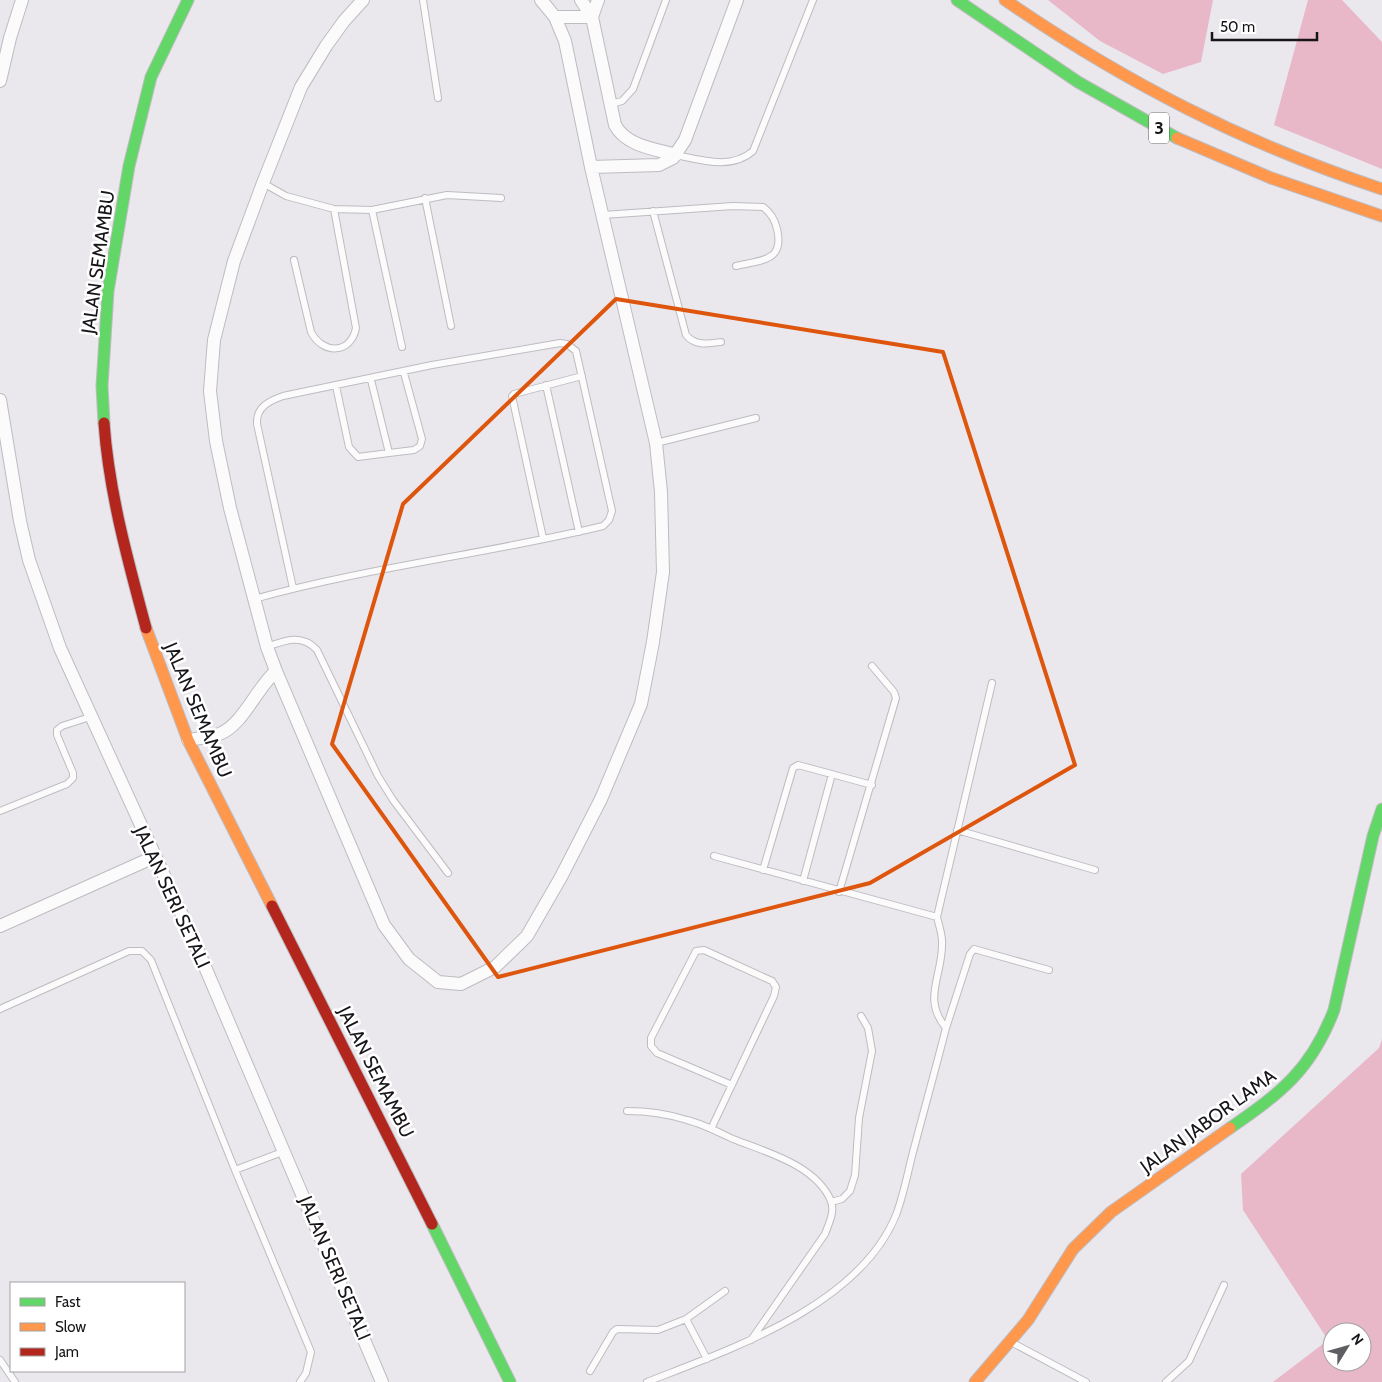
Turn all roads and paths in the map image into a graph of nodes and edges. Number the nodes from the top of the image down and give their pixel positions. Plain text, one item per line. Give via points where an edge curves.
1 (22, 0) edge
2 (188, 0) edge
3 (364, 0) edge
4 (423, 0) edge
5 (541, 0) edge
6 (581, 0) edge
7 (598, 0) edge
8 (666, 0) edge
9 (737, 0) edge
10 (813, 0) edge
11 (957, 0) edge
12 (1005, 0) edge
13 (555, 17) junction
14 (592, 17) junction
15 (2, 57) edge
16 (0, 81) edge
17 (438, 98) dead end
18 (610, 104) junction
19 (676, 155) junction
20 (591, 167) junction
21 (263, 183) junction
22 (1382, 189) edge
23 (425, 198) junction
24 (501, 198) dead end
25 (334, 209) junction
26 (372, 210) junction
27 (653, 210) junction
28 (603, 215) junction
29 (1382, 216) edge
30 (294, 260) dead end
31 (736, 266) dead end
32 (451, 326) dead end
33 (721, 342) dead end
34 (402, 347) dead end
35 (404, 372) junction
36 (582, 376) junction
37 (371, 380) junction
38 (546, 385) junction
39 (336, 386) junction
40 (0, 400) edge
41 (756, 418) dead end
42 (656, 443) junction
43 (389, 453) junction
44 (6, 484) edge
45 (579, 532) junction
46 (543, 538) junction
47 (293, 588) junction
48 (254, 598) junction
49 (267, 647) junction
50 (872, 666) dead end
51 (276, 671) junction
52 (992, 683) dead end
53 (90, 716) junction
54 (188, 740) junction
55 (832, 774) junction
56 (872, 785) junction
57 (1382, 809) edge
58 (0, 811) edge
59 (957, 830) junction
60 (714, 856) dead end
61 (154, 857) junction
62 (763, 870) junction
63 (1095, 870) dead end
64 (448, 874) dead end
65 (802, 881) junction
66 (839, 892) junction
67 (937, 917) junction
68 (0, 926) edge
69 (1049, 970) dead end
70 (0, 1009) edge
71 (861, 1016) dead end
72 (946, 1028) junction
73 (732, 1085) junction
74 (627, 1111) dead end
75 (711, 1129) junction
76 (285, 1151) junction
77 (235, 1170) junction
78 (831, 1202) junction
79 (1224, 1285) dead end
80 (725, 1291) dead end
81 (686, 1319) junction
82 (750, 1340) junction
83 (1010, 1341) junction
84 (707, 1359) junction
85 (0, 1360) edge
86 (590, 1371) dead end
87 (15, 1382) edge
88 (300, 1382) edge
89 (382, 1382) edge
90 (510, 1382) edge
91 (647, 1382) edge
92 (975, 1382) edge
93 (1086, 1382) edge
94 (1166, 1382) edge

1 - 15 street
2 - 54 main road, JALAN SEMAMBU via 151,78 129,166 108,291 102,386 106,448 126,554 149,640
3 - 21 street via 344,21 301,87
4 - 17 lane
5 - 13 street
6 - 14 street
7 - 14 street
8 - 18 lane via 633,89 622,101
9 - 19 street via 685,140
10 - 19 lane via 753,151 737,160 721,162
11 - 29 main road, 3 via 1055,70 1156,126 1235,163 1330,200
12 - 22 main road, 3 via 1112,72 1198,118 1267,148
13 - 14 street
13 - 20 street via 565,41
14 - 18 street
15 - 16 street
18 - 19 street via 620,135 631,142
19 - 20 street via 659,165
20 - 28 street
21 - 25 lane via 286,196
21 - 48 street via 234,260 214,340 210,391 216,441 230,508
23 - 24 lane via 447,195
23 - 26 lane
23 - 32 lane
25 - 26 lane
25 - 30 lane via 356,328 355,336 348,343 336,349 326,349 316,342
26 - 34 lane
27 - 28 lane
27 - 31 lane via 763,207 774,219 780,243 778,249 767,259
27 - 33 lane via 686,335 698,344
28 - 42 street
35 - 36 lane via 560,343 576,351
35 - 37 lane
35 - 43 lane via 422,439 414,450
36 - 38 lane
36 - 45 lane via 612,511 603,526
37 - 39 lane
37 - 43 lane
38 - 45 lane
38 - 46 lane via 514,394 512,400
39 - 43 lane via 353,453 358,457
39 - 47 lane via 270,401 256,417
40 - 44 street, JALAN SERI SETALI
41 - 42 lane
42 - 51 street via 663,572 641,704 601,799 561,877 527,936 495,967 462,984 438,982 409,959 389,932
44 - 53 street, JALAN SERI SETALI via 20,521 36,584
45 - 46 lane
46 - 47 lane
47 - 48 lane
48 - 49 street
49 - 51 street
49 - 64 lane via 292,639 310,643 317,650 378,776
50 - 56 lane via 896,698
51 - 54 street via 263,682 239,720 220,734
52 - 59 lane
53 - 58 lane via 57,730 73,773 68,784
53 - 61 street, JALAN SERI SETALI
54 - 90 main road, JALAN SEMAMBU
55 - 56 lane
55 - 62 lane via 798,765 793,768
55 - 65 lane
56 - 66 lane
57 - 83 main road, JALAN JABOR LAMA via 1334,1010 1311,1058 1276,1096 1092,1229 1073,1249 1028,1320
59 - 63 lane
59 - 67 lane
60 - 62 lane
61 - 68 street
61 - 76 street, JALAN SERI SETALI
62 - 65 lane
65 - 66 lane
66 - 67 lane
67 - 72 lane via 943,943 933,1005
69 - 72 lane via 974,949
70 - 77 lane via 129,951 142,952 151,960
71 - 78 lane via 868,1028 872,1051 859,1118 855,1175 850,1191 842,1199
72 - 82 lane via 896,1215 885,1236 869,1259 847,1280 787,1322
73 - 73 lane via 776,987 772,981 704,950 696,951 651,1038 651,1046 657,1052
73 - 75 lane
74 - 75 lane via 663,1114
75 - 78 lane via 792,1163 814,1178
76 - 77 lane
76 - 89 street, JALAN SERI SETALI
77 - 88 lane via 311,1352 306,1373
78 - 82 lane via 833,1214 825,1234
79 - 94 lane via 1189,1361
80 - 81 lane
81 - 84 lane
81 - 86 lane via 658,1330 617,1329
82 - 84 lane
83 - 92 main road, JALAN JABOR LAMA
83 - 93 lane
84 - 91 lane
85 - 87 lane

